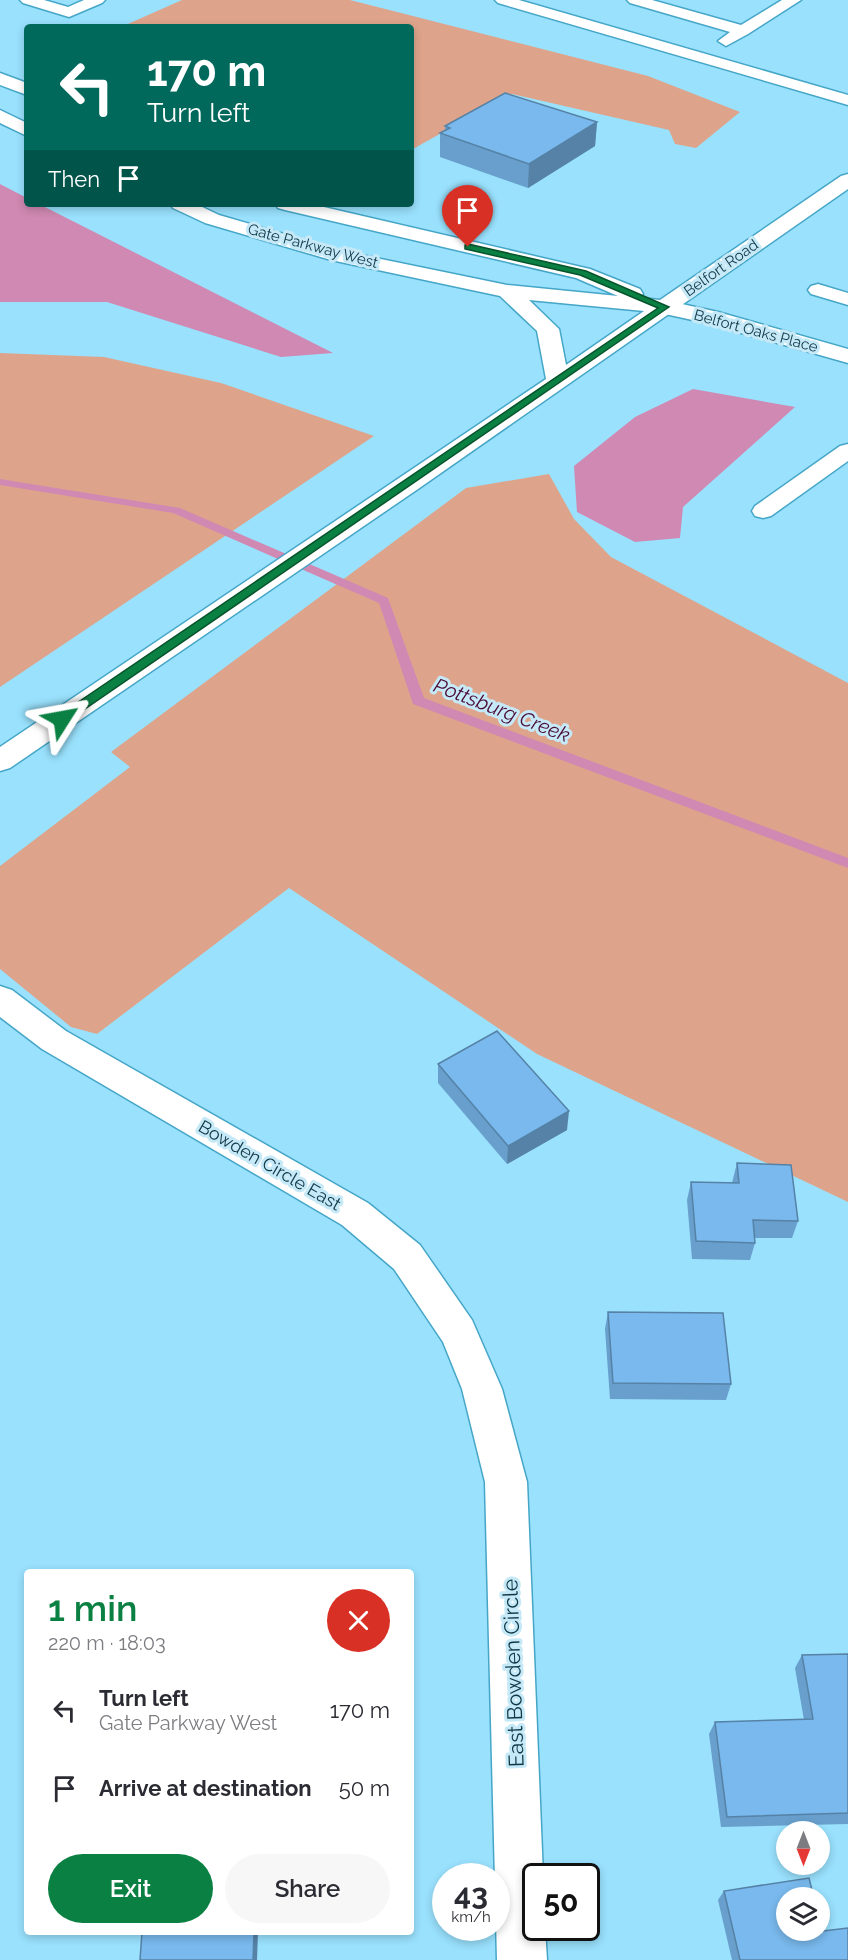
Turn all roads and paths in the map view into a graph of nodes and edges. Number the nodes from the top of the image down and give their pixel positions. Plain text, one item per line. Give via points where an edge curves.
1 (28, 0) edge
2 (97, 0) edge
3 (503, 0) edge
4 (635, 0) edge
5 (764, 2) dead end
6 (787, 4) edge
7 (69, 12) junction
8 (51, 22) dead end
9 (743, 31) junction
10 (701, 57) junction
11 (0, 78) edge
12 (24, 89) edge
13 (848, 100) edge
14 (0, 117) edge
15 (24, 129) edge
16 (848, 180) edge
17 (186, 207) edge
18 (298, 207) edge
19 (818, 290) dead end
20 (507, 291) junction
21 (848, 299) edge
22 (664, 307) junction
23 (848, 356) edge
24 (558, 381) junction
25 (848, 451) edge
26 (763, 511) dead end
27 (0, 761) edge
28 (0, 999) edge
29 (482, 1389) joint
30 (522, 1960) edge

1 - 7 lane
2 - 7 lane
3 - 10 lane
4 - 9 lane
5 - 6 lane
6 - 9 lane
7 - 8 lane
9 - 10 lane
10 - 13 lane
11 - 12 main road
14 - 15 main road
16 - 22 main road, Belfort Road
17 - 20 main road, Gate Parkway West via 212,219 338,256
18 - 22 main road, Gate Parkway West via 583,273
19 - 21 lane
20 - 22 main road, Gate Parkway West
20 - 24 main road via 548,329
22 - 23 main road, Belfort Oaks Place
22 - 24 main road, Belfort Road
24 - 27 main road, Belfort Road
25 - 26 lane
28 - 29 main road, Bowden Circle East via 54,1040 355,1214 407,1257 459,1332
29 - 30 main road, East Bowden Circle via 506,1482

